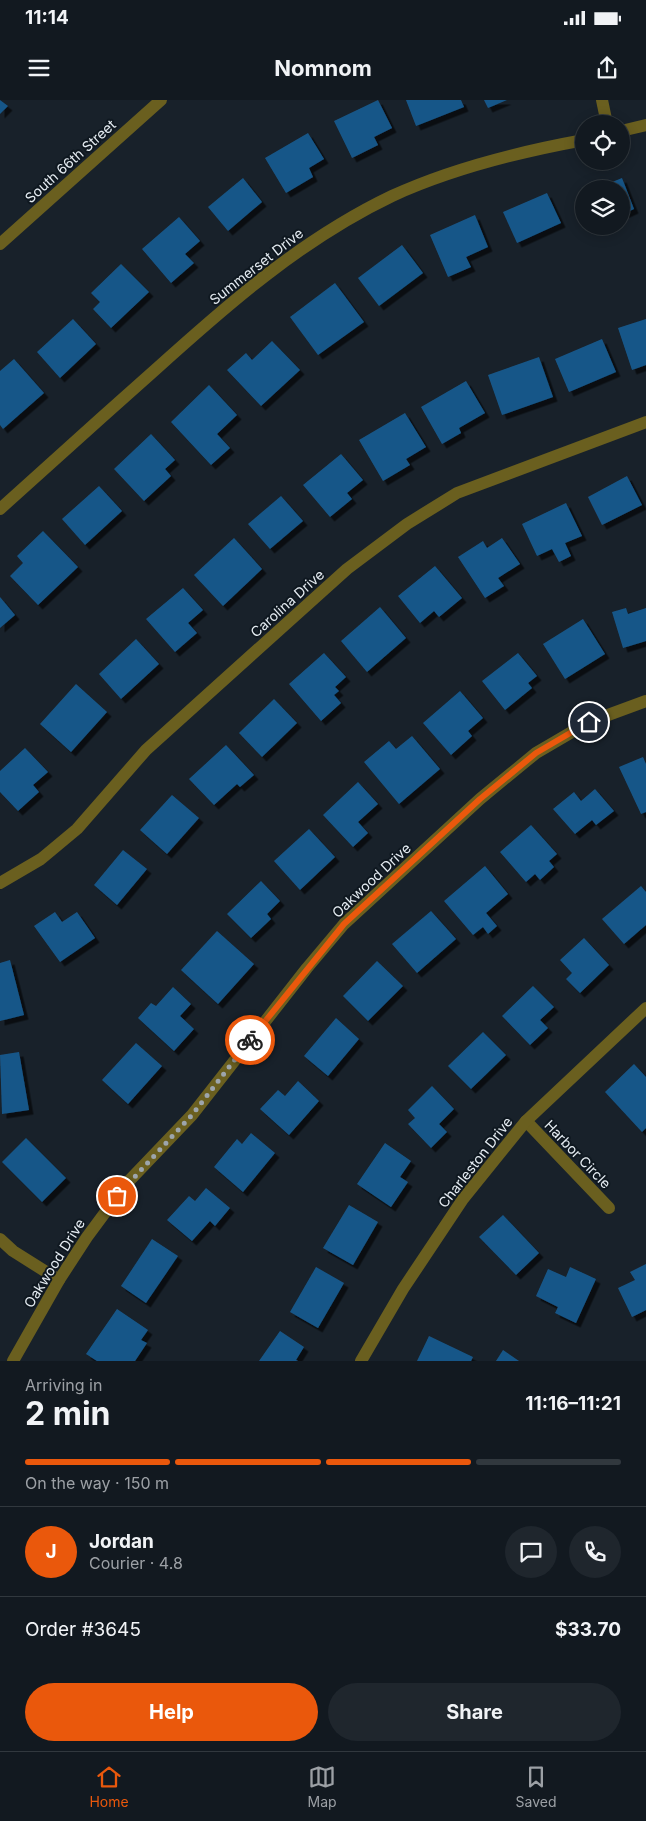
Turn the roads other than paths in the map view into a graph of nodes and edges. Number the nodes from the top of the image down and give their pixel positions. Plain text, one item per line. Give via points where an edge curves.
1 (161, 100) edge
2 (602, 100) edge
3 (605, 115) edge
4 (646, 124) edge
5 (630, 128) edge
6 (575, 142) edge
7 (0, 244) edge
8 (646, 422) edge
9 (0, 509) edge
10 (646, 700) edge
11 (0, 882) edge
12 (646, 1008) edge
13 (526, 1122) junction
14 (609, 1208) dead end
15 (0, 1239) edge
16 (59, 1280) junction
17 (14, 1361) edge
18 (361, 1361) edge

1 - 7 street, South 66th Street
2 - 3 street
4 - 5 street
6 - 9 street, Summerset Drive via 523,152 446,174 392,196 320,235 270,271 190,339
8 - 11 street, Carolina Drive via 457,493 407,524 347,569 146,750 77,829 41,859
10 - 16 street, Oakwood Drive via 589,722 536,753 480,799 344,924 192,1115 127,1183
12 - 13 street, Charleston Drive
13 - 14 street, Harbor Circle
13 - 18 street, Charleston Drive via 463,1199
15 - 16 street via 13,1252
16 - 17 street, Oakwood Drive

